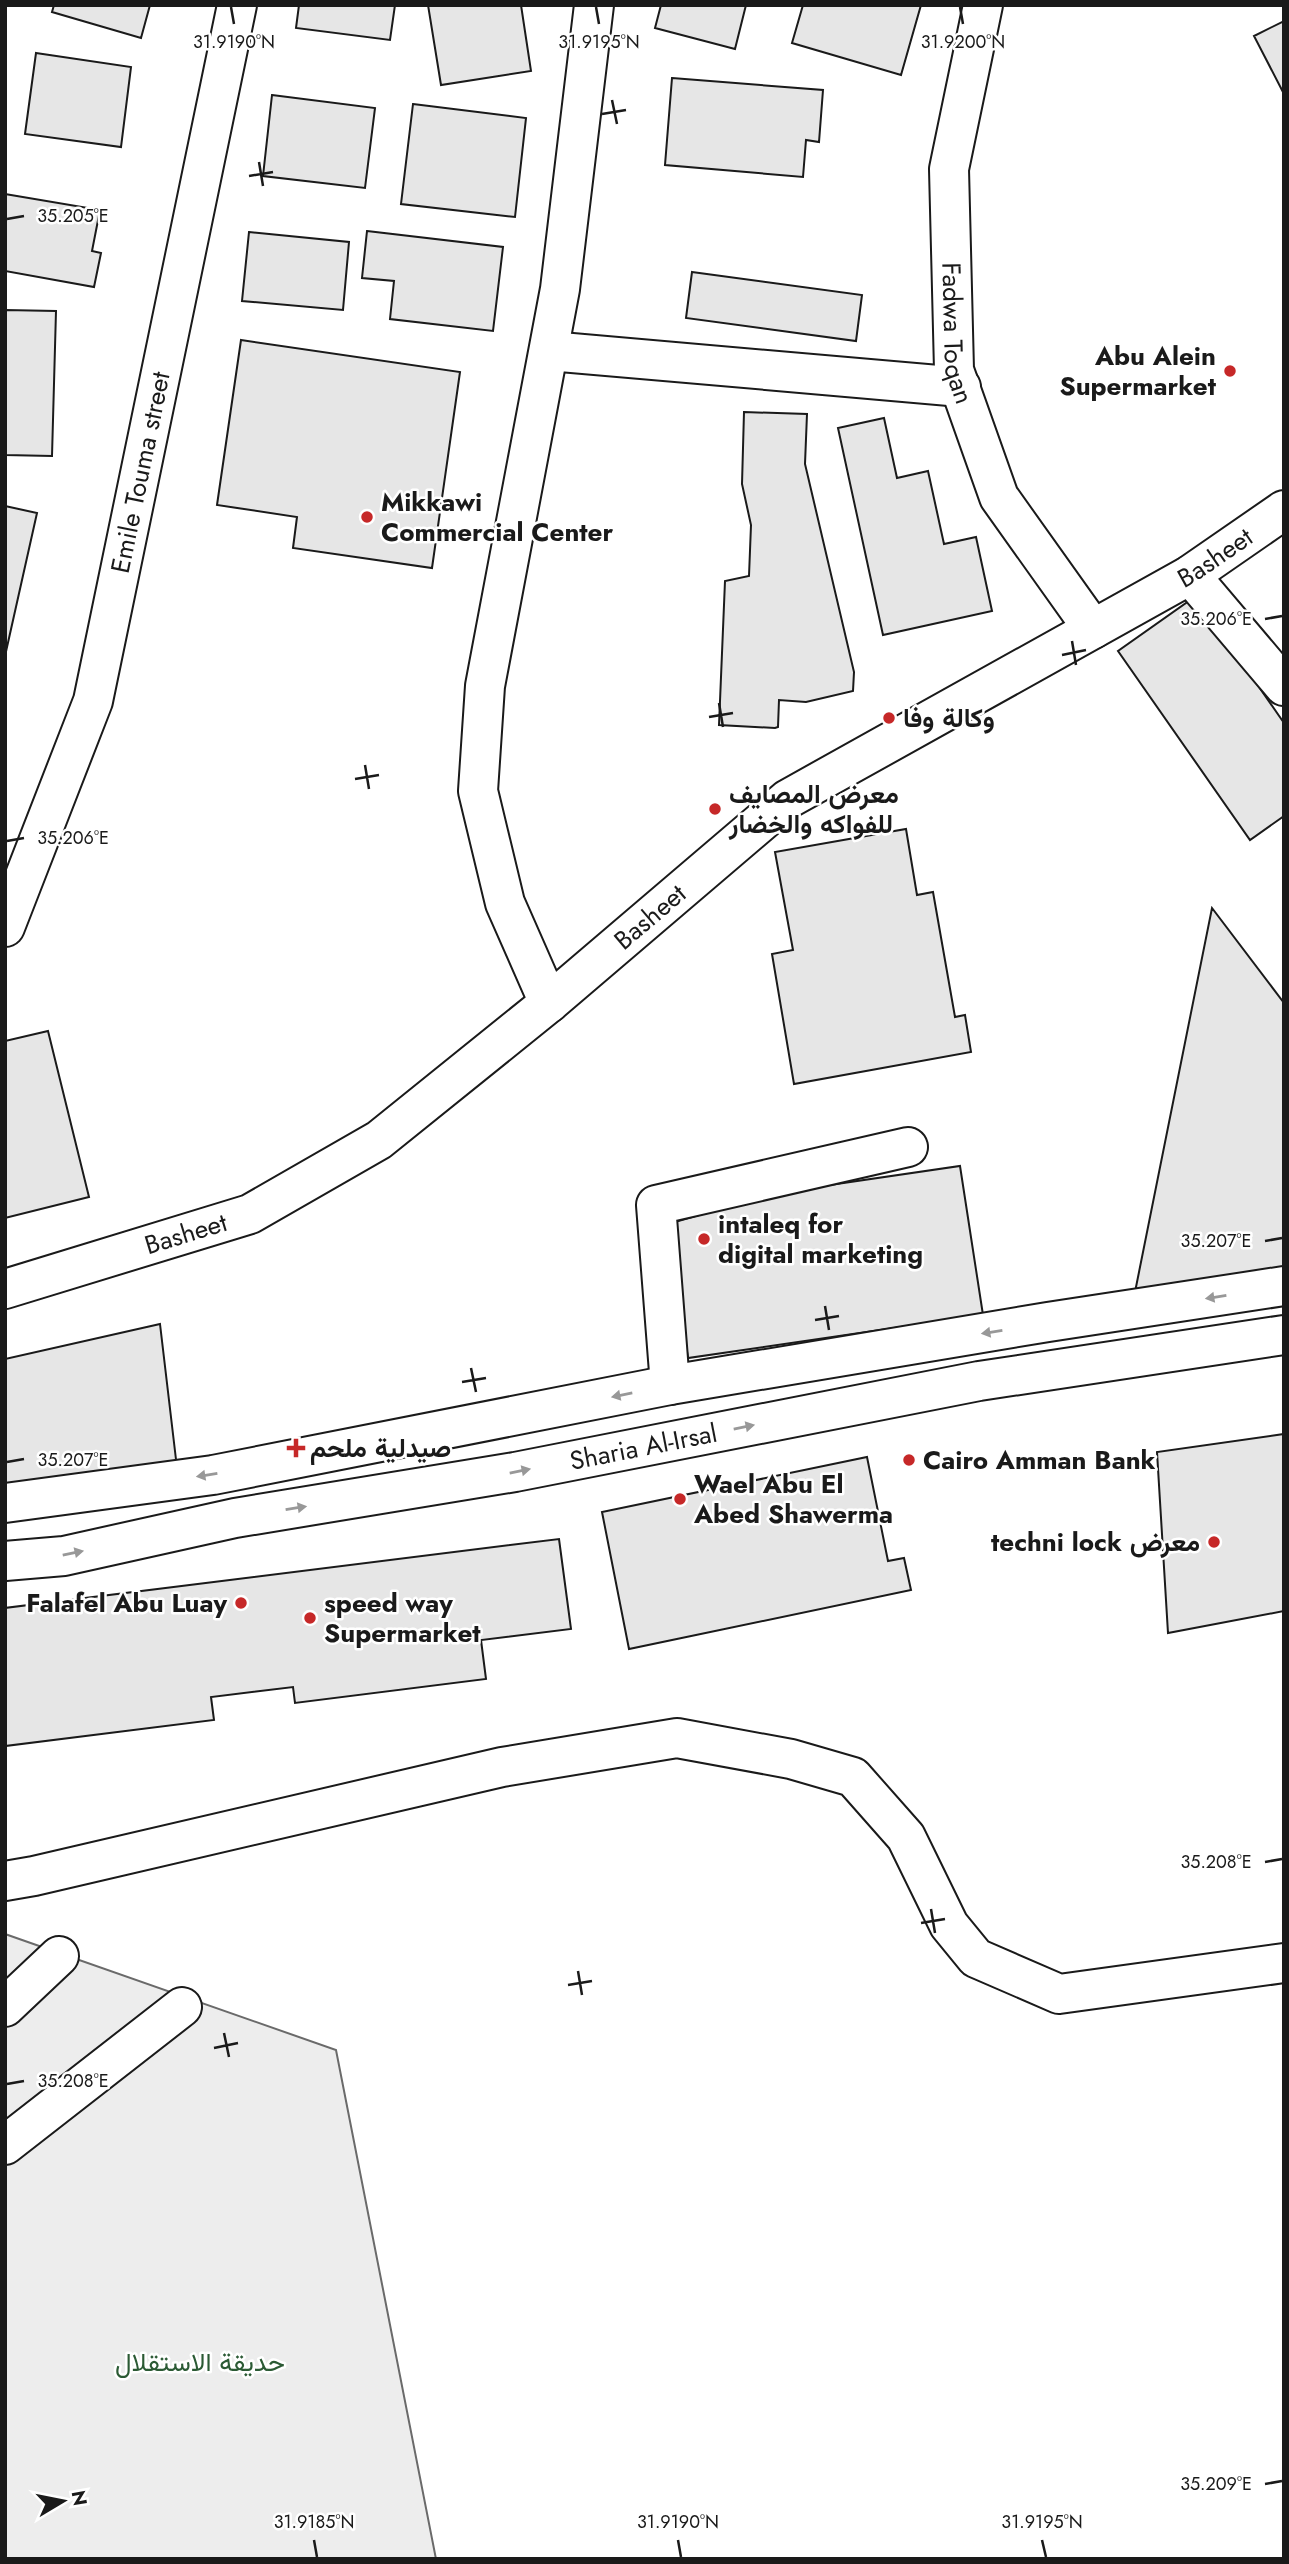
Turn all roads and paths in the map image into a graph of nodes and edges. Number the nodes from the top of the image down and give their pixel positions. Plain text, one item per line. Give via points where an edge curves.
1 (237, 5) edge
2 (594, 5) edge
3 (983, 5) edge
4 (549, 351) junction
5 (961, 387) junction
6 (1284, 510) edge
7 (1190, 575) junction
8 (1093, 629) junction
9 (1284, 686) edge
10 (5, 927) edge
11 (548, 1003) junction
12 (908, 1147) dead end
13 (1284, 1286) edge
14 (5, 1289) edge
15 (1284, 1335) edge
16 (670, 1385) junction
17 (5, 1503) edge
18 (5, 1561) edge
19 (5, 1881) edge
20 (59, 1956) dead end
21 (1284, 1963) edge
22 (5, 2007) edge
23 (182, 2007) dead end
24 (5, 2145) edge

1 - 10 street, Emile Touma street via 93,701
2 - 4 street
3 - 5 street, Fadwa Toqan via 949,169 954,370
4 - 5 street
4 - 11 street via 485,686 478,791 505,903
5 - 8 street, Fadwa Toqan via 999,497
6 - 7 street, Basheet
7 - 8 street, Basheet
7 - 9 street
8 - 11 street, Basheet via 788,799
11 - 14 street, Basheet via 379,1140 250,1214
12 - 16 street via 656,1205
13 -> 16 street, Sharia Al-Irsal
18 -> 15 street, Sharia Al-Irsal via 64,1556 235,1518 515,1472 979,1381
16 -> 17 street, Sharia Al-Irsal via 212,1475
19 - 21 street via 502,1768 677,1738 791,1759 853,1777 906,1837 949,1925 976,1958 1059,1994
20 - 22 street
23 - 24 street

